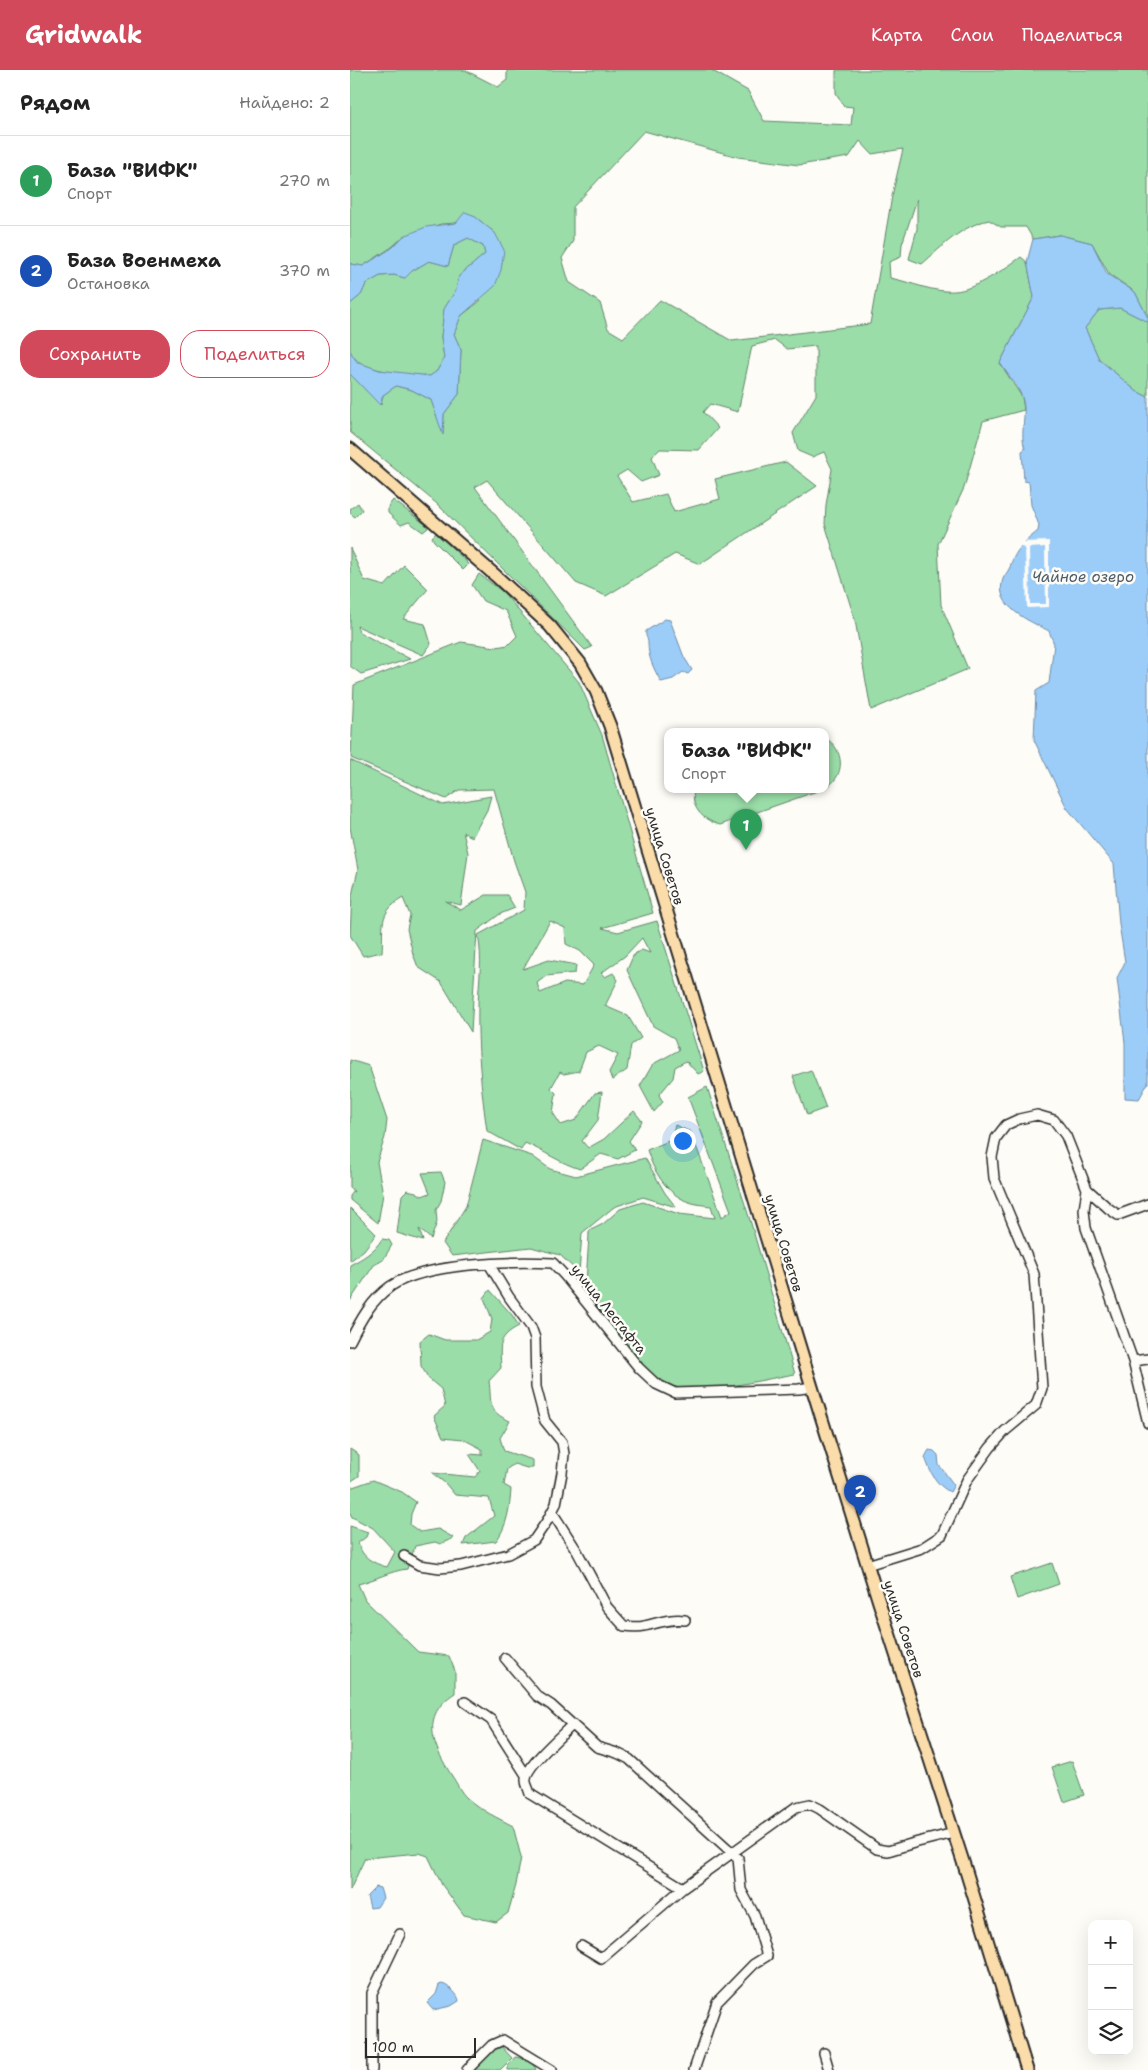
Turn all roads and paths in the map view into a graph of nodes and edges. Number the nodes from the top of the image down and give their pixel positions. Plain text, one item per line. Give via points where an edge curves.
1 (350, 449) edge
2 (1087, 1189) junction
3 (1148, 1204) edge
4 (490, 1264) junction
5 (350, 1341) edge
6 (1148, 1359) edge
7 (1133, 1361) junction
8 (812, 1387) junction
9 (1148, 1423) edge
10 (552, 1512) junction
11 (404, 1556) dead end
12 (867, 1565) junction
13 (685, 1620) dead end
14 (505, 1658) dead end
15 (465, 1702) dead end
16 (572, 1725) junction
17 (526, 1775) junction
18 (954, 1833) junction
19 (732, 1851) junction
20 (683, 1888) junction
21 (400, 1934) dead end
22 (581, 1946) dead end
23 (824, 2053) dead end
24 (549, 2068) edge
25 (372, 2070) edge
26 (467, 2070) edge
27 (694, 2070) edge
28 (829, 2070) edge
29 (1027, 2070) edge

1 - 8 main road, улица Советов via 532,609 566,645 596,691 610,726
2 - 3 street via 1118,1214
2 - 7 street via 1086,1228
2 - 12 street via 1066,1136 1054,1120 1037,1115 1019,1119 1006,1125 996,1138 992,1157 994,1178 1034,1274 1042,1388 1036,1405 1005,1431 967,1480 942,1535 922,1548
4 - 5 street, улица Лесгафта via 416,1275 391,1286 365,1312
4 - 8 street, улица Лесгафта via 515,1261 553,1264 639,1368 656,1384 675,1393
4 - 10 street via 533,1332 536,1388 545,1421 562,1442 562,1473
6 - 7 street
7 - 9 street
8 - 12 main road, улица Советов
10 - 11 street via 534,1540 508,1554 440,1568 419,1565
10 - 13 street via 607,1607 624,1626 642,1627 656,1622
12 - 18 main road, улица Советов
14 - 16 street via 527,1686
15 - 17 street via 491,1720
16 - 17 street via 536,1760
16 - 19 street via 598,1747 629,1759
17 - 20 street via 530,1794
18 - 19 street via 888,1852 877,1849 810,1804 796,1806
18 - 29 main road, улица Советов
19 - 20 street
19 - 27 street via 738,1858 741,1890 755,1916 767,1956 754,1964 717,2002
20 - 22 street via 601,1958
21 - 25 street via 372,1993
23 - 28 street
24 - 26 street via 503,2040 492,2045

